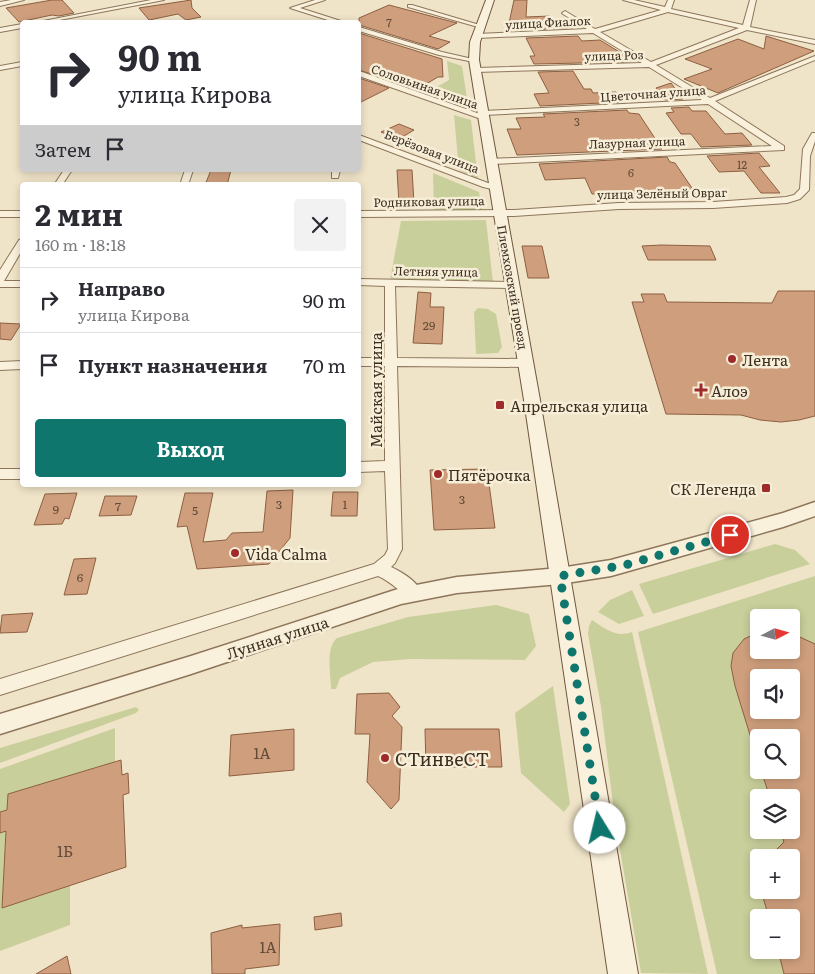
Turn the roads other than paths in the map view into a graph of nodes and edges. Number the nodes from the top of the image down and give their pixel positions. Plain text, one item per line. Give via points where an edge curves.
1 (21, 0) edge
2 (161, 0) edge
3 (322, 0) edge
4 (490, 0) edge
5 (626, 0) edge
6 (671, 0) edge
7 (753, 0) edge
8 (0, 4) edge
9 (410, 6) dead end
10 (667, 10) junction
11 (564, 13) dead end
12 (52, 20) edge
13 (332, 20) edge
14 (20, 26) edge
15 (746, 28) junction
16 (0, 30) edge
17 (361, 30) edge
18 (478, 31) junction
19 (595, 31) junction
20 (815, 42) edge
21 (815, 58) edge
22 (20, 64) edge
23 (475, 65) junction
24 (650, 65) junction
25 (3, 68) edge
26 (0, 74) edge
27 (361, 75) edge
28 (709, 102) junction
29 (484, 115) junction
30 (815, 135) edge
31 (361, 138) edge
32 (492, 161) junction
33 (810, 184) edge
34 (496, 187) junction
35 (500, 213) junction
36 (0, 214) edge
37 (20, 214) edge
38 (361, 214) edge
39 (20, 245) edge
40 (0, 279) edge
41 (361, 282) edge
42 (390, 282) junction
43 (0, 284) edge
44 (20, 284) edge
45 (512, 285) junction
46 (391, 361) junction
47 (361, 362) edge
48 (526, 363) junction
49 (20, 365) edge
50 (0, 366) edge
51 (392, 466) junction
52 (361, 467) edge
53 (0, 474) edge
54 (20, 474) edge
55 (815, 509) edge
56 (379, 569) junction
57 (560, 576) junction
58 (414, 592) junction
59 (0, 687) edge
60 (0, 724) edge
61 (623, 974) edge

1 - 8 street
2 - 12 street
3 - 13 street via 293,8
4 - 18 main road, Племхозский проезд
5 - 10 street
6 - 10 street
7 - 15 street
9 - 18 street, улица Фиалок
10 - 15 street
10 - 19 street, улица Фиалок
11 - 19 street
14 - 16 street
15 - 20 street
15 - 24 street, улица Роз
17 - 23 street, улица Роз
18 - 19 street, улица Фиалок
18 - 23 main road, Племхозский проезд
19 - 24 street
21 - 28 street, Цветочная улица
22 - 25 street
23 - 24 street, улица Роз
23 - 29 main road, Племхозский проезд
24 - 28 street
25 - 26 street
27 - 29 street, Соловьиная улица
28 - 29 street, Цветочная улица
28 - 32 street, Лазурная улица via 780,146 780,149
29 - 32 main road, Племхозский проезд
30 - 33 street via 804,158
31 - 34 street, Берёзовая улица
32 - 34 main road, Племхозский проезд
33 - 35 street, улица Зелёный Овраг via 797,198 767,203 619,206
34 - 35 main road, Племхозский проезд
35 - 38 street, Родниковая улица
35 - 45 main road, Племхозский проезд
36 - 37 street
39 - 40 street
41 - 42 street, Летняя улица
42 - 45 street, Летняя улица
42 - 46 street, Майская улица
43 - 44 street
45 - 48 main road, Племхозский проезд
46 - 47 street
46 - 48 street
46 - 51 street, Майская улица
48 - 57 main road, Племхозский проезд
49 - 50 street
51 - 52 street, Майская улица
51 - 56 street via 395,549
53 - 54 street
55 - 57 street, Лунная улица via 625,565
56 - 58 street via 395,576
56 - 59 street
57 - 58 street, Лунная улица
57 - 61 main road, Племхозский проезд
58 - 60 street, Лунная улица

